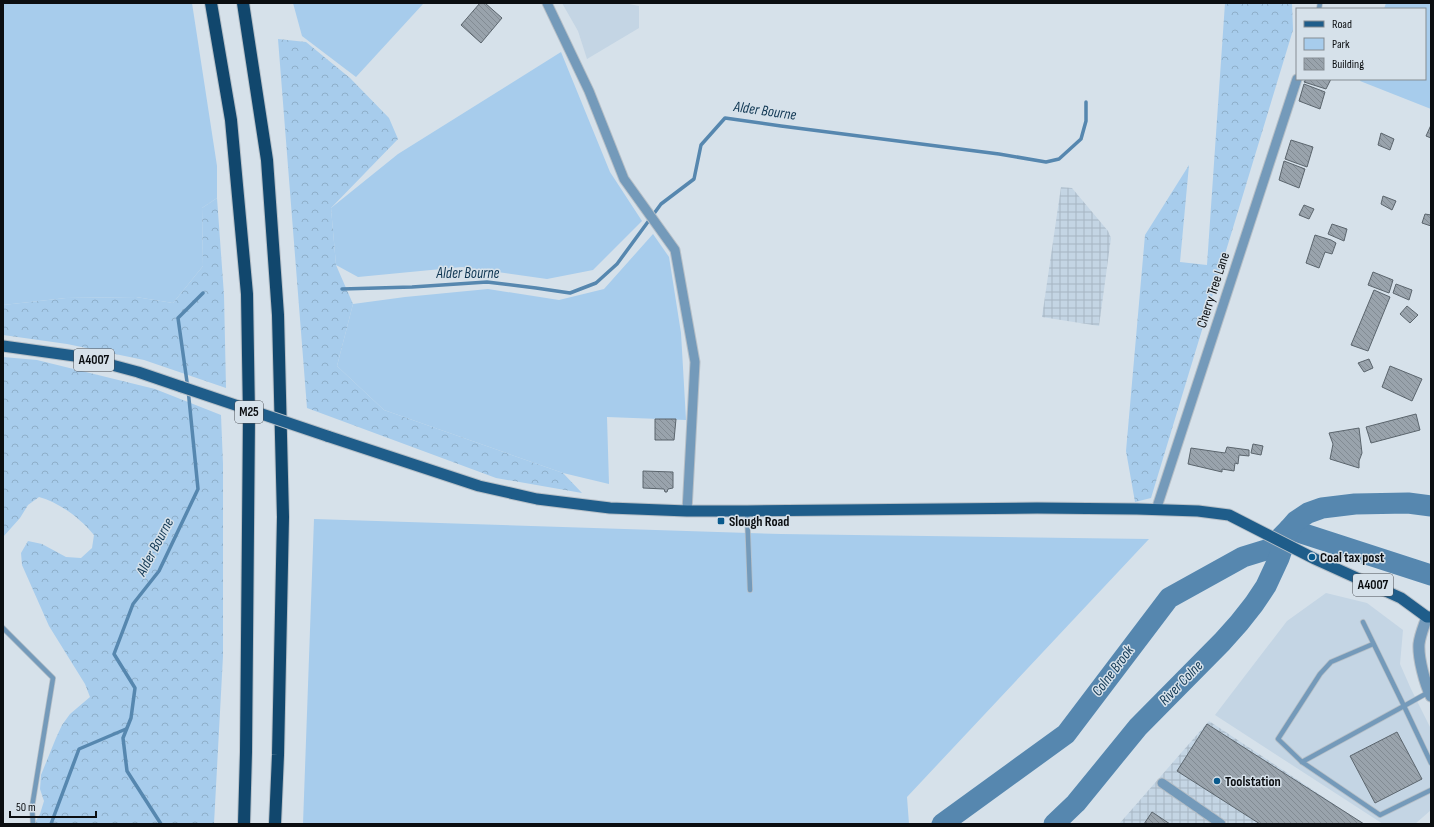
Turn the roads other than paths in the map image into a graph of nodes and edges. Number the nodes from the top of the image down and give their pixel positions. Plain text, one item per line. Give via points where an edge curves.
1 (211, 3) edge
2 (244, 3) edge
3 (548, 3) edge
4 (1297, 80) edge
5 (3, 346) edge
6 (1156, 510) junction
7 (687, 511) junction
8 (747, 511) junction
9 (750, 590) dead end
10 (1429, 617) edge
11 (1363, 622) dead end
12 (3, 628) edge
13 (1373, 644) junction
14 (1430, 693) edge
15 (1404, 706) junction
16 (1302, 762) junction
17 (1431, 763) edge
18 (1162, 784) dead end
19 (1431, 790) edge
20 (33, 824) edge
21 (244, 824) edge
22 (275, 824) edge
23 (1221, 824) edge

1 - 21 highway, M25 via 231,120 246,294 249,416
2 - 22 highway, M25 via 267,160 278,315 284,517
3 - 7 street via 589,91 624,179 675,250 695,362
4 - 6 street, Cherry Tree Lane
5 - 7 main road, A4007, bridge via 82,357 138,372 479,486 537,498 610,508
6 - 8 main road, A4007 via 1037,508
6 - 10 main road, A4007 via 1229,515 1315,559 1401,598
7 - 8 main road, A4007
8 - 9 lane
10 - 14 street via 1421,633 1419,646
11 - 13 lane
12 - 20 lane via 53,678 32,807
13 - 15 lane
13 - 16 lane via 1331,662 1320,674 1278,739
14 - 15 lane
15 - 16 lane
15 - 17 lane
16 - 19 lane via 1380,815
18 - 23 street

